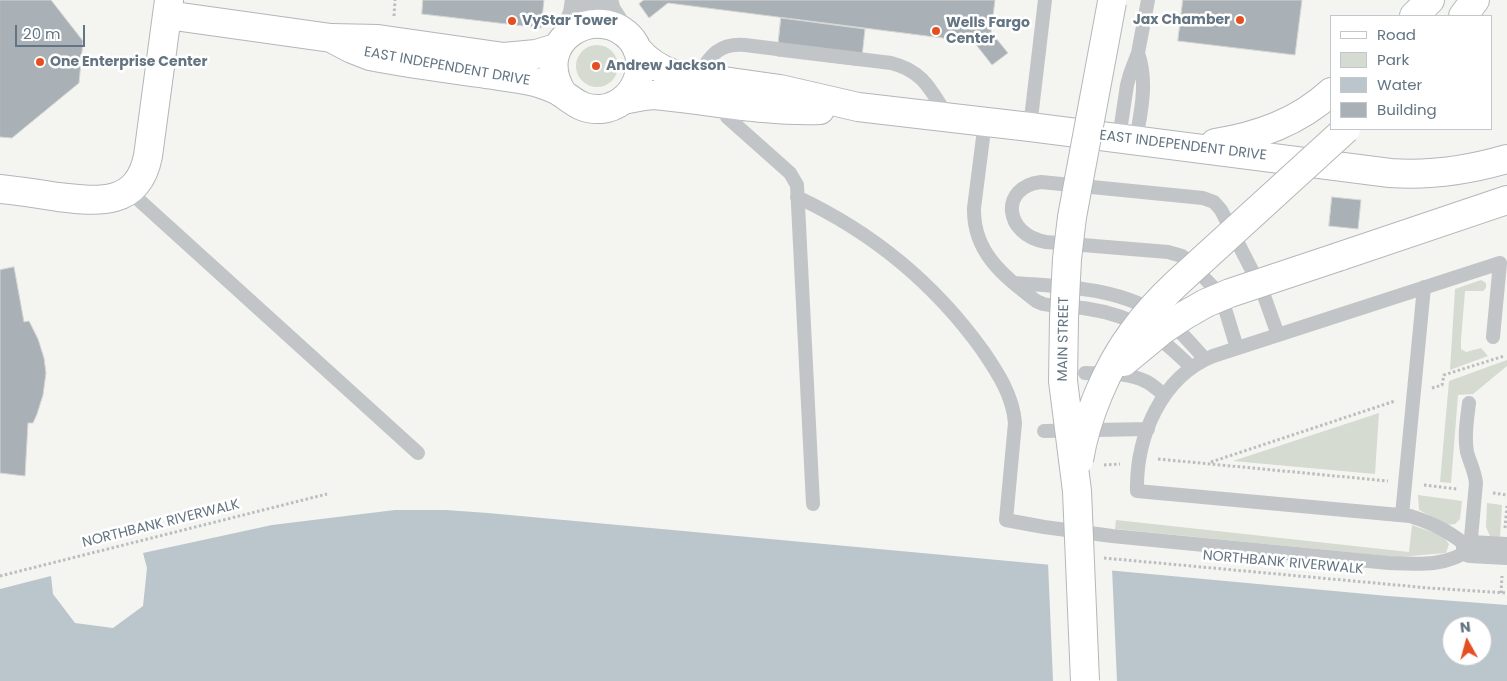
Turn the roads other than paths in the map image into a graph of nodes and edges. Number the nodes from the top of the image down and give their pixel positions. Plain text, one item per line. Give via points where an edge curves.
1 (579, 0) edge
2 (604, 0) edge
3 (1045, 0) edge
4 (1148, 0) edge
5 (1430, 0) edge
6 (1475, 0) edge
7 (1112, 1) edge
8 (168, 8) edge
9 (1415, 15) edge
10 (1464, 15) edge
11 (618, 28) junction
12 (331, 38) junction
13 (563, 39) junction
14 (637, 49) junction
15 (696, 78) junction
16 (1330, 93) edge
17 (563, 94) junction
18 (623, 100) junction
19 (723, 104) junction
20 (858, 107) junction
21 (948, 117) junction
22 (985, 122) junction
23 (1030, 127) junction
24 (1345, 130) edge
25 (1139, 141) junction
26 (1507, 160) edge
27 (0, 189) edge
28 (129, 190) junction
29 (797, 197) junction
30 (1507, 200) edge
31 (1013, 283) junction
32 (1424, 287) junction
33 (1278, 335) junction
34 (1493, 336) dead end
35 (1237, 348) junction
36 (1205, 360) junction
37 (1191, 367) junction
38 (1094, 380) junction
39 (1164, 395) junction
40 (1469, 403) dead end
41 (1148, 429) junction
42 (1044, 431) dead end
43 (418, 453) dead end
44 (1077, 491) junction
45 (813, 504) dead end
46 (1402, 515) junction
47 (1470, 549) junction
48 (1507, 551) edge
49 (1085, 681) edge

1 - 13 street via 577,13
2 - 11 street
3 - 23 lane
4 - 25 lane via 1138,53 1128,80
5 - 9 street
6 - 10 street
7 - 44 street, MAIN STREET, bridge via 1072,217 1066,272 1063,382
8 - 12 street, EAST INDEPENDENT DRIVE
8 - 28 street via 146,165
11 - 13 street, EAST INDEPENDENT DRIVE via 593,22 578,26
11 - 14 street, EAST INDEPENDENT DRIVE
12 - 13 street, EAST INDEPENDENT DRIVE via 378,39 504,57 546,52
12 - 17 street, EAST INDEPENDENT DRIVE via 370,56 524,80
13 - 17 street via 554,57 554,76
14 - 15 street, EAST INDEPENDENT DRIVE via 647,60 667,72
14 - 18 street via 639,77
15 - 20 street, EAST INDEPENDENT DRIVE via 780,90
15 - 21 lane via 714,53 731,45 891,63 918,75
16 - 25 street via 1296,118 1252,135 1204,145
17 - 18 street, EAST INDEPENDENT DRIVE via 576,104 591,109 608,108
18 - 19 street, EAST INDEPENDENT DRIVE via 654,95
19 - 20 street, EAST INDEPENDENT DRIVE via 804,110
19 - 29 lane via 727,117 790,172 797,185
20 - 21 street, EAST INDEPENDENT DRIVE
21 - 22 street, EAST INDEPENDENT DRIVE
22 - 23 street, EAST INDEPENDENT DRIVE
22 - 31 lane via 974,208 975,226 989,258
23 - 25 street, EAST INDEPENDENT DRIVE
24 - 38 street, bridge via 1177,283
25 - 26 street, EAST INDEPENDENT DRIVE via 1401,174 1451,171
27 - 28 street via 90,200 111,198
28 - 43 lane
29 - 45 lane
29 - 47 lane via 844,222 896,258 946,306 989,360 1008,393 1015,423 1006,520 1112,536 1409,564 1442,562
30 - 38 street, bridge via 1230,293 1194,309 1119,366
31 - 36 lane via 1099,291 1140,304 1176,328
31 - 37 lane via 1042,304 1097,310 1133,321 1154,334
32 - 33 lane
32 - 34 lane via 1500,263
32 - 46 lane
33 - 35 lane
33 - 35 lane via 1262,290 1222,210 1214,202 1203,198 1041,182 1026,185 1017,194 1012,206 1015,223 1023,233 1039,241 1168,252 1182,256 1215,289
35 - 36 lane
36 - 37 lane
37 - 39 lane
38 - 39 lane via 1136,377
38 - 44 street, bridge
39 - 41 lane
40 - 47 lane via 1466,438 1476,491
41 - 42 lane
41 - 46 lane via 1138,461 1137,491
44 - 49 street, MAIN STREET, bridge
46 - 47 lane via 1444,530
47 - 48 street

